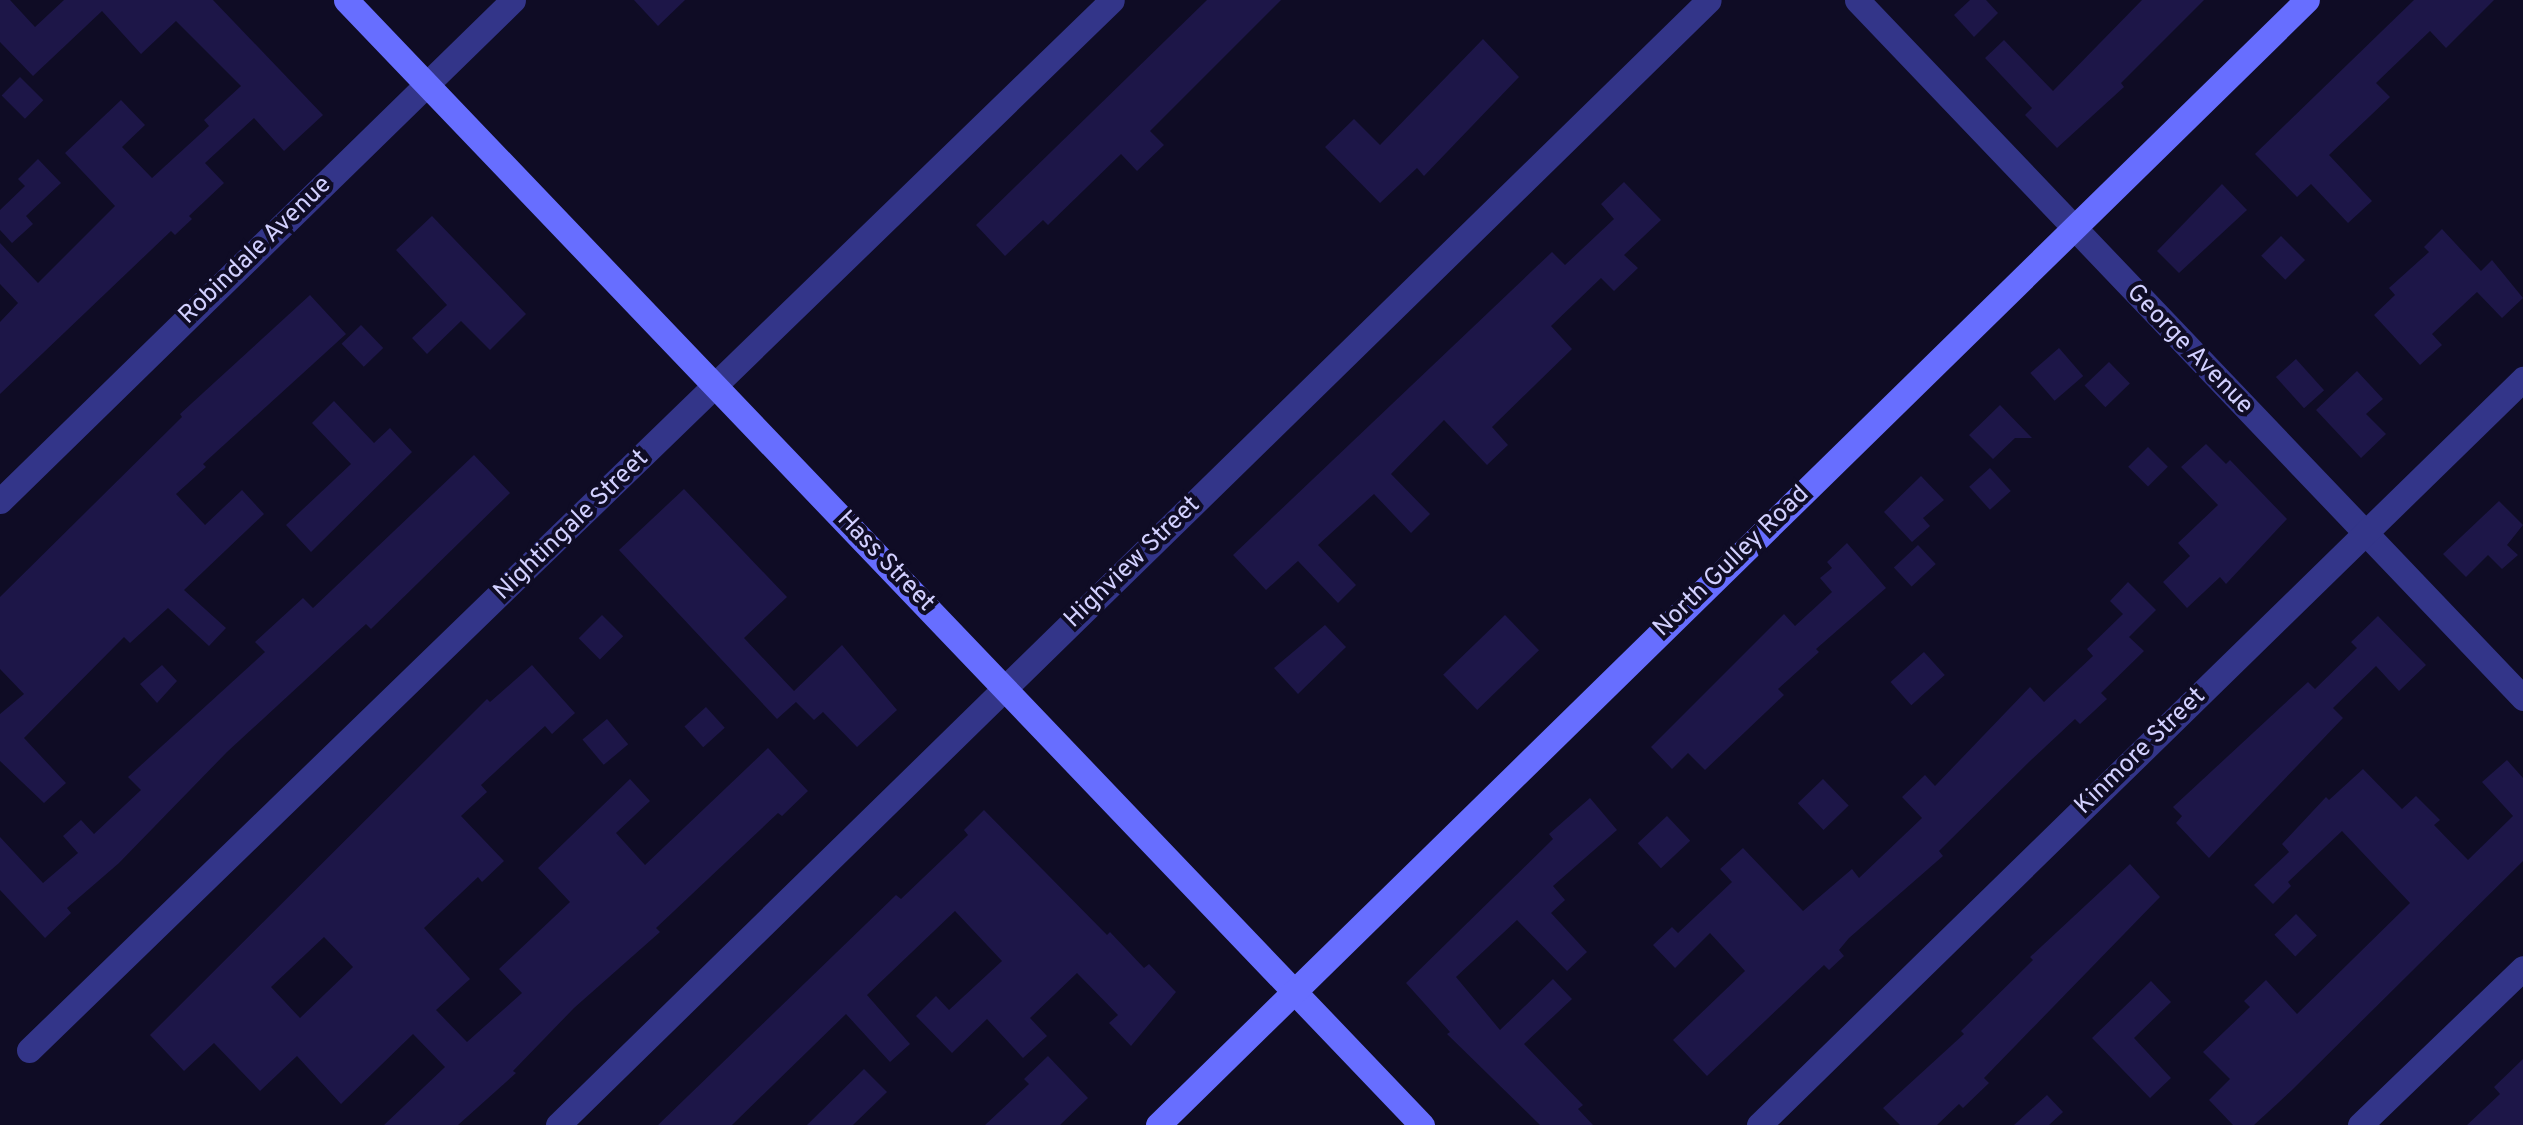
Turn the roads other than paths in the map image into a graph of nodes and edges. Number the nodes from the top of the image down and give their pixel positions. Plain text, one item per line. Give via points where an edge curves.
1 (346, 0) edge
2 (513, 0) edge
3 (1112, 0) edge
4 (1709, 0) edge
5 (1858, 0) edge
6 (2307, 0) edge
7 (427, 84) junction
8 (2072, 227) junction
9 (2523, 379) edge
10 (717, 386) junction
11 (0, 501) edge
12 (2365, 533) junction
13 (1005, 688) junction
14 (2523, 698) edge
15 (2523, 968) edge
16 (1293, 991) junction
17 (29, 1050) dead end
18 (558, 1125) edge
19 (1158, 1125) edge
20 (1422, 1125) edge
21 (1760, 1125) edge
22 (2360, 1125) edge

1 - 7 street, Hass Street
2 - 7 street, Robindale Avenue
3 - 10 street, Nightingale Street
4 - 13 street, Highview Street
5 - 8 street, George Avenue
6 - 8 street, North Gulley Road
7 - 10 street, Hass Street
7 - 11 street, Robindale Avenue
8 - 12 street, George Avenue
8 - 16 street, North Gulley Road
9 - 12 street, Kinmore Street
10 - 13 street, Hass Street
10 - 17 street, Nightingale Street
12 - 14 street, George Avenue
12 - 21 street, Kinmore Street
13 - 16 street, Hass Street
13 - 18 street, Highview Street
15 - 22 street
16 - 19 street, North Gulley Road
16 - 20 street, Hass Street

